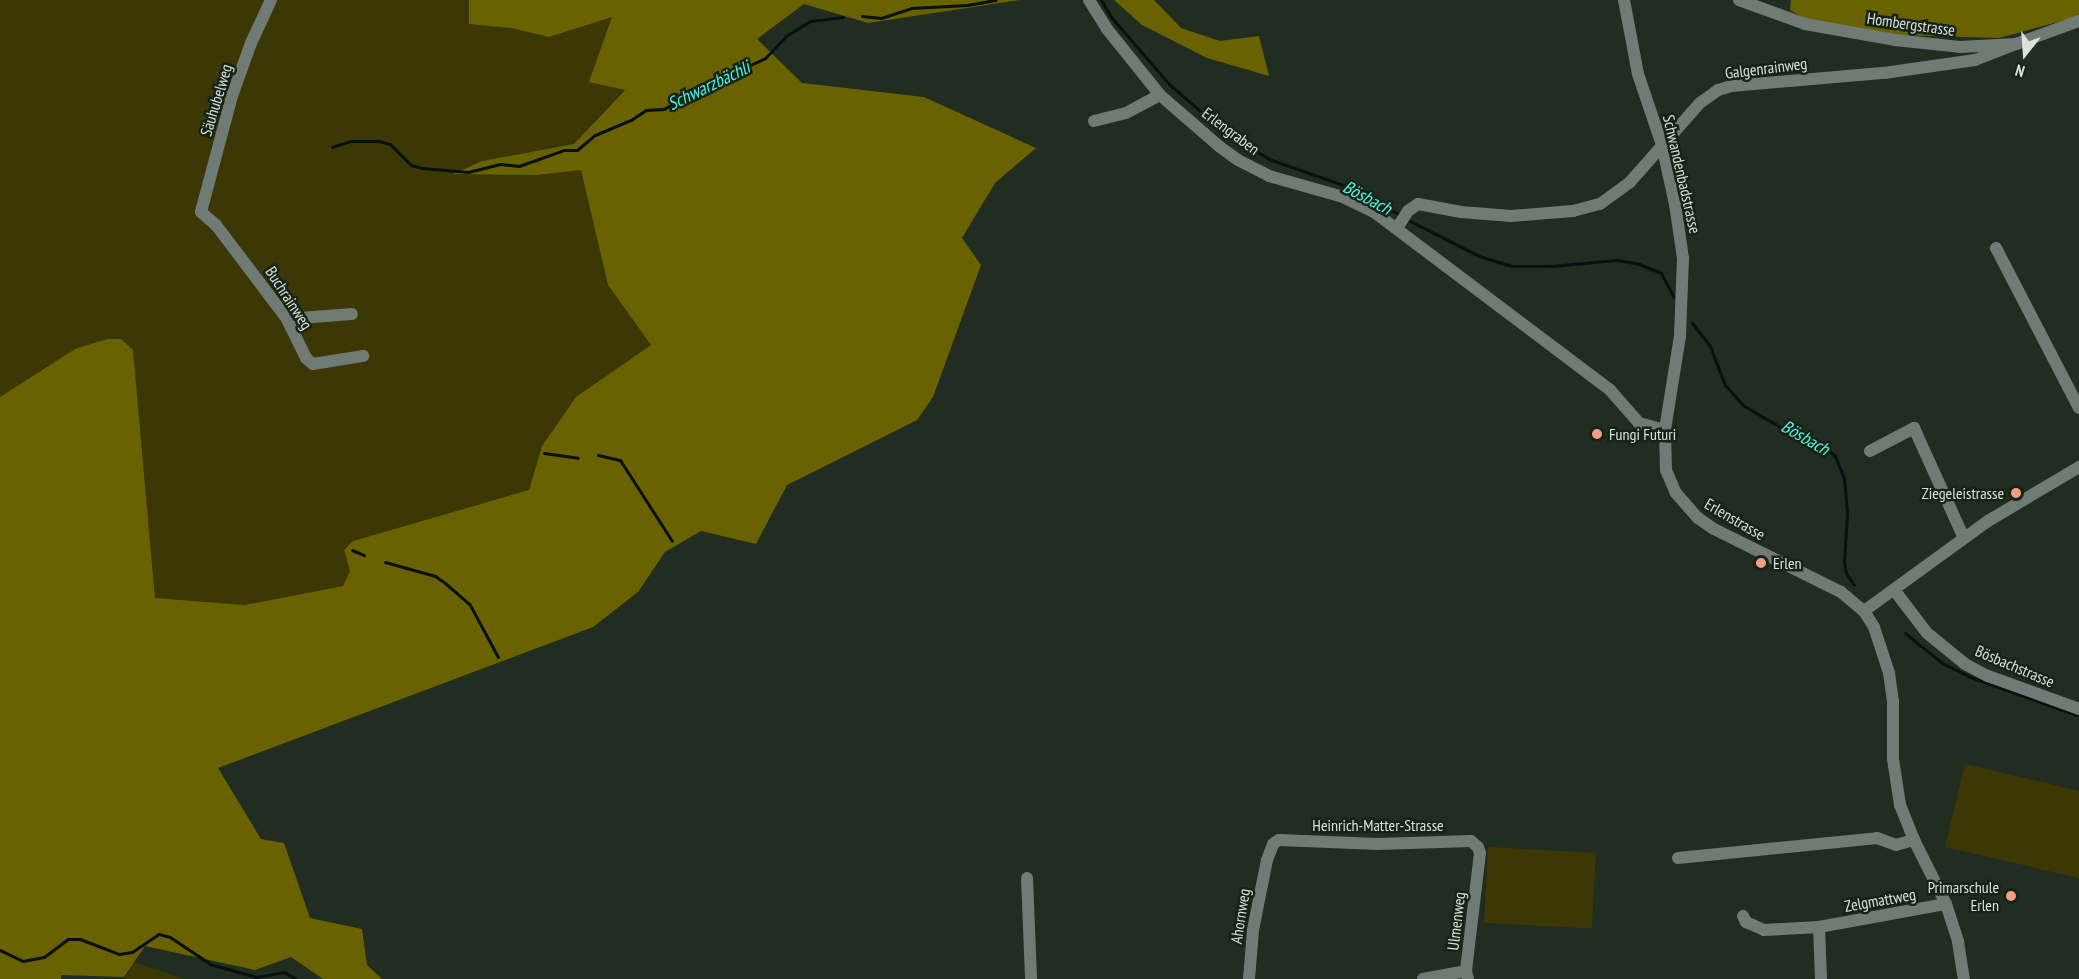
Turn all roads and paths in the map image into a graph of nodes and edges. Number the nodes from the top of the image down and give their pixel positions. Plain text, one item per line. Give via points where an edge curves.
1 (271, 0) edge
2 (1089, 0) edge
3 (1624, 0) edge
4 (1739, 0) edge
5 (2079, 21) edge
6 (2016, 44) junction
7 (1160, 94) junction
8 (1094, 121) dead end
9 (1662, 145) junction
10 (201, 212) joint
11 (1402, 220) junction
12 (1996, 248) dead end
13 (352, 314) dead end
14 (287, 319) junction
15 (363, 356) dead end
16 (2079, 408) edge
17 (1665, 430) junction
18 (1870, 451) dead end
19 (2079, 467) edge
20 (1964, 538) junction
21 (1895, 591) junction
22 (1864, 611) junction
23 (2079, 709) edge
24 (1914, 840) junction
25 (1678, 858) dead end
26 (1267, 860) joint
27 (1479, 867) joint
28 (1027, 878) dead end
29 (1946, 903) junction
30 (1743, 916) dead end
31 (1819, 927) junction
32 (1467, 975) edge
33 (1031, 979) edge
34 (1249, 979) edge
35 (1423, 979) edge
36 (1821, 979) edge
37 (1964, 979) edge

1 - 10 street, Säuhubelweg via 232,96
2 - 7 street, Erlengraben via 1107,29
3 - 9 street, Schwandenbadstrasse via 1638,74
4 - 6 street, Hombergstrasse via 1805,24 1895,40 1960,47
5 - 6 street, Hombergstrasse
6 - 9 street, Galgenrainweg via 1975,60 1884,73 1731,86 1708,96
7 - 8 street via 1126,113
7 - 11 street, Erlengraben via 1238,160 1269,176
9 - 11 street, Galgenrainweg via 1621,190 1587,208 1511,216 1461,212 1423,203
9 - 17 street, Schwandenbadstrasse via 1680,231 1684,274 1680,336
10 - 14 street, Buchrainweg via 216,225
11 - 17 street via 1611,390 1639,423
12 - 16 street
13 - 14 street
14 - 15 street, Buchrainweg via 306,358 313,364
17 - 22 street, Erlenstrasse via 1666,470 1676,494 1698,518 1826,584
18 - 20 street via 1914,428
19 - 20 street
20 - 21 street
21 - 22 street
21 - 23 street, Bösbachstrasse via 1927,633 1965,664
22 - 24 street, Erlenstrasse via 1881,641 1889,673 1895,782
24 - 25 street via 1896,845 1877,838
24 - 29 street, Erlenstrasse
26 - 27 street, Heinrich-Matter-Strasse via 1273,844 1280,840 1378,844 1471,841 1478,846
26 - 34 street, Ahornweg via 1253,930
27 - 32 street, Ulmenweg
28 - 33 street
29 - 31 street, Zelgmattweg
29 - 37 street, Erlenstrasse
30 - 31 street, Zelgmattweg via 1746,922 1764,930
31 - 36 street
32 - 35 street

